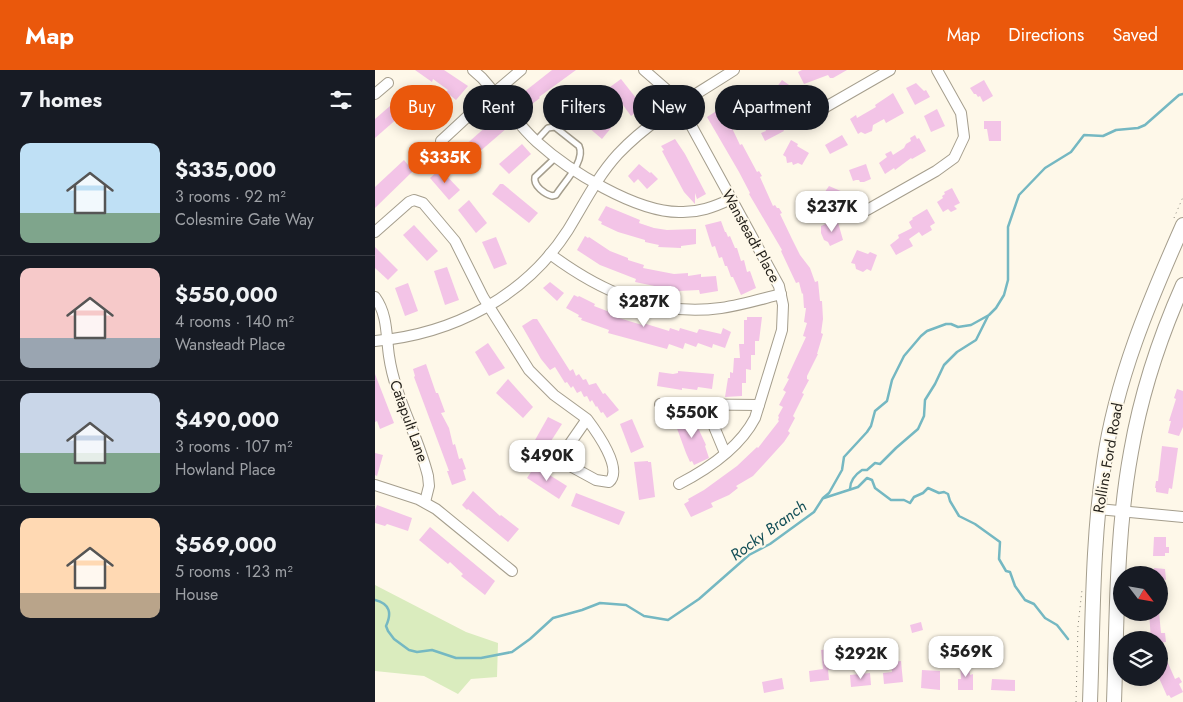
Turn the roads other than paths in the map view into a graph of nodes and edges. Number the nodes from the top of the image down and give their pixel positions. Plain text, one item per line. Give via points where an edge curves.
1 (473, 70) edge
2 (521, 70) edge
3 (644, 70) edge
4 (735, 70) edge
5 (890, 70) edge
6 (937, 70) edge
7 (388, 83) dead end
8 (488, 85) edge
9 (503, 85) edge
10 (661, 85) edge
11 (705, 89) edge
12 (375, 94) edge
13 (829, 105) edge
14 (463, 121) edge
15 (526, 130) edge
16 (643, 130) edge
17 (694, 130) edge
18 (441, 141) dead end
19 (536, 141) junction
20 (555, 158) junction
21 (574, 169) junction
22 (596, 182) junction
23 (731, 199) junction
24 (867, 210) dead end
25 (1183, 225) edge
26 (375, 232) edge
27 (550, 254) junction
28 (1183, 285) edge
29 (781, 294) junction
30 (375, 298) edge
31 (488, 306) junction
32 (387, 340) junction
33 (375, 341) edge
34 (660, 404) dead end
35 (705, 404) junction
36 (759, 405) junction
37 (587, 419) junction
38 (725, 453) junction
39 (679, 484) dead end
40 (375, 485) edge
41 (425, 502) junction
42 (1098, 510) junction
43 (1123, 512) junction
44 (1183, 517) edge
45 (512, 571) dead end
46 (1090, 702) edge
47 (1114, 702) edge

1 - 8 street
2 - 9 street
3 - 10 street, Wansteadt Place
4 - 11 street
5 - 13 street
6 - 24 street via 961,113 964,138 953,158 936,171
7 - 12 street
14 - 18 street
15 - 19 street
16 - 22 street
17 - 23 street, Wansteadt Place
19 - 20 street
19 - 21 lane via 548,128 555,127 581,150 580,160
20 - 21 street
20 - 21 lane via 534,181 549,195 556,194
21 - 22 street
22 - 23 street via 632,201 669,212 693,212
22 - 27 street via 569,229
23 - 29 street, Wansteadt Place
25 - 42 main road, Rollins Ford Road via 1132,350 1109,436
26 - 31 street via 409,202 415,200 423,204 455,241
27 - 29 street via 604,289 661,307 686,310 720,308
27 - 31 street via 526,278
28 - 43 main road, Rollins Ford Road via 1163,331 1145,390 1131,452
29 - 36 street, Wansteadt Place via 782,330
30 - 32 street, Catapult Lane via 386,321
31 - 32 street via 433,331
31 - 37 street via 529,370 554,395
32 - 33 street
32 - 41 street, Catapult Lane via 393,376 428,476
34 - 35 street
35 - 36 street
35 - 38 street
36 - 38 street, Wansteadt Place via 751,427
37 - 37 street via 563,455 563,462 596,480 609,482 614,473 610,458
38 - 39 street, Wansteadt Place
40 - 41 street
41 - 45 street
42 - 43 street
42 - 46 main road, Rollins Ford Road
43 - 44 street
43 - 47 main road, Rollins Ford Road

